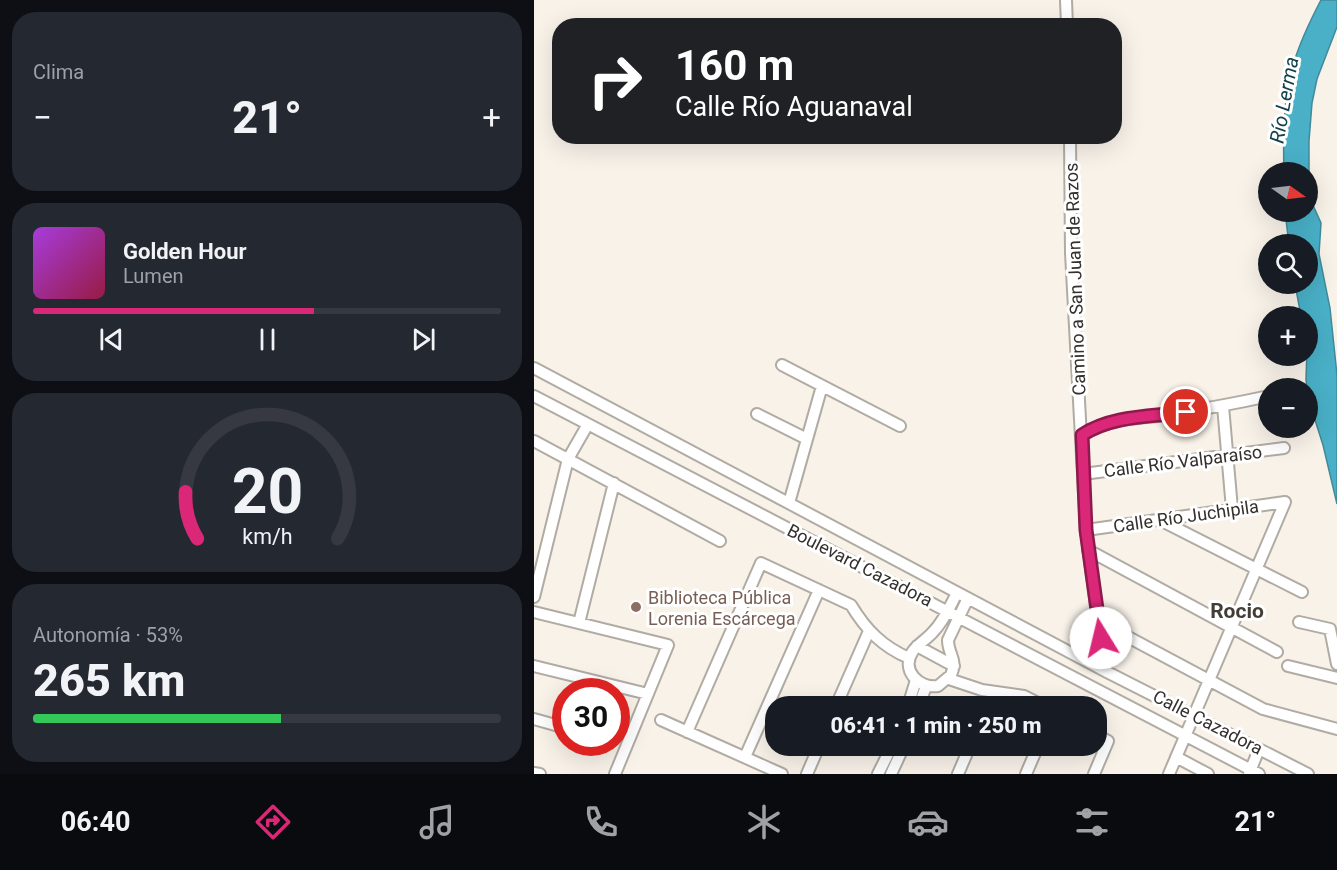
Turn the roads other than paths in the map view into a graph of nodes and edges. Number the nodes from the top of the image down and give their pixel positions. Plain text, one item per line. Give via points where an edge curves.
1 (1066, 0) edge
2 (1067, 18) edge
3 (1070, 144) edge
4 (782, 365) dead end
5 (534, 368) edge
6 (822, 386) junction
7 (534, 396) edge
8 (1258, 398) edge
9 (1223, 406) junction
10 (757, 414) dead end
11 (588, 424) junction
12 (900, 426) dead end
13 (1082, 435) junction
14 (807, 439) junction
15 (534, 441) edge
16 (1284, 448) dead end
17 (1227, 456) junction
18 (568, 459) junction
19 (1083, 474) junction
20 (614, 483) junction
21 (789, 503) junction
22 (1232, 509) junction
23 (1160, 519) junction
24 (1086, 530) junction
25 (720, 541) dead end
26 (1088, 550) junction
27 (1257, 569) junction
28 (819, 590) junction
29 (1302, 592) dead end
30 (963, 595) junction
31 (534, 597) edge
32 (948, 611) junction
33 (534, 612) edge
34 (958, 617) junction
35 (1098, 621) junction
36 (1299, 622) dead end
37 (579, 623) junction
38 (1232, 628) junction
39 (869, 631) junction
40 (917, 646) junction
41 (1276, 652) dead end
42 (909, 658) junction
43 (1337, 664) edge
44 (534, 666) edge
45 (954, 666) junction
46 (1288, 666) dead end
47 (1107, 672) junction
48 (1337, 678) edge
49 (949, 679) junction
50 (1209, 680) junction
51 (921, 683) junction
52 (993, 693) junction
53 (648, 694) junction
54 (840, 696) edge
55 (914, 696) edge
56 (920, 696) edge
57 (992, 696) edge
58 (1024, 696) edge
59 (1194, 715) junction
60 (534, 720) edge
61 (661, 720) dead end
62 (552, 724) edge
63 (630, 728) edge
64 (1337, 729) edge
65 (687, 732) junction
66 (1185, 735) junction
67 (1259, 748) junction
68 (619, 756) edge
69 (815, 756) edge
70 (887, 756) edge
71 (899, 756) edge
72 (966, 756) edge
73 (1034, 756) edge
74 (1102, 756) edge
75 (745, 757) junction
76 (1176, 757) junction
77 (534, 772) edge
78 (1253, 773) edge
79 (540, 774) edge
80 (615, 774) edge
81 (782, 774) edge
82 (807, 774) edge
83 (878, 774) edge
84 (891, 774) edge
85 (958, 774) edge
86 (1026, 774) edge
87 (1094, 774) edge
88 (1169, 774) edge
89 (1208, 774) edge
90 (1308, 774) edge

1 - 2 street
3 - 13 street, Camino a San Juan de Razos via 1071,253
4 - 6 street
5 - 21 street, Boulevard Cazadora
6 - 12 street
6 - 14 street
7 - 11 street, Boulevard Cazadora
8 - 9 street
9 - 13 street via 1113,421
9 - 17 street
10 - 14 street
11 - 18 street
11 - 32 street, Boulevard Cazadora
13 - 19 street, Camino a San Juan de Razos
14 - 21 street
15 - 18 street
16 - 17 street, Calle Río Valparaíso
17 - 19 street, Calle Río Valparaíso
17 - 22 street
18 - 20 street
18 - 31 street
19 - 24 street, Camino a San Juan de Razos
20 - 25 street
20 - 37 street
21 - 30 street, Boulevard Cazadora
22 - 23 street, Calle Río Juchipila
22 - 27 street, Calle Río Juchipila via 1286,502
23 - 24 street, Calle Río Juchipila
23 - 27 street
24 - 26 street, Camino a San Juan de Razos
26 - 35 street, Camino a San Juan de Razos
26 - 38 street
27 - 29 street
27 - 38 street
28 - 39 street via 851,605
28 - 65 street via 761,562
28 - 75 street
30 - 32 street
30 - 34 street
30 - 47 street, Boulevard Cazadora
32 - 34 street, Boulevard Cazadora
32 - 40 street
33 - 37 street
34 - 45 street via 948,640
34 - 66 street, Boulevard Cazadora
35 - 47 street, Camino a San Juan de Razos
35 - 50 street
36 - 43 street via 1330,629
37 - 53 street via 668,645
38 - 41 street
38 - 50 street
39 - 42 street
39 - 54 street
40 - 42 street
40 - 45 street
42 - 51 street via 910,670
44 - 53 street
45 - 49 street
46 - 48 street
47 - 59 street, Calle Cazadora
49 - 51 street via 938,686
49 - 52 street
50 - 59 street
50 - 64 street via 1263,709
51 - 55 street
51 - 56 street
52 - 57 street
52 - 58 street
53 - 63 street
59 - 66 street
59 - 67 street, Calle Cazadora
60 - 62 street
61 - 65 street
65 - 75 street
66 - 76 street
66 - 78 street, Calle Cazadora
67 - 78 street
67 - 90 street, Calle Cazadora
68 - 80 street
69 - 82 street
70 - 83 street
71 - 84 street
72 - 85 street
73 - 86 street
74 - 87 street
75 - 81 street
76 - 88 street
76 - 89 street
77 - 79 street

